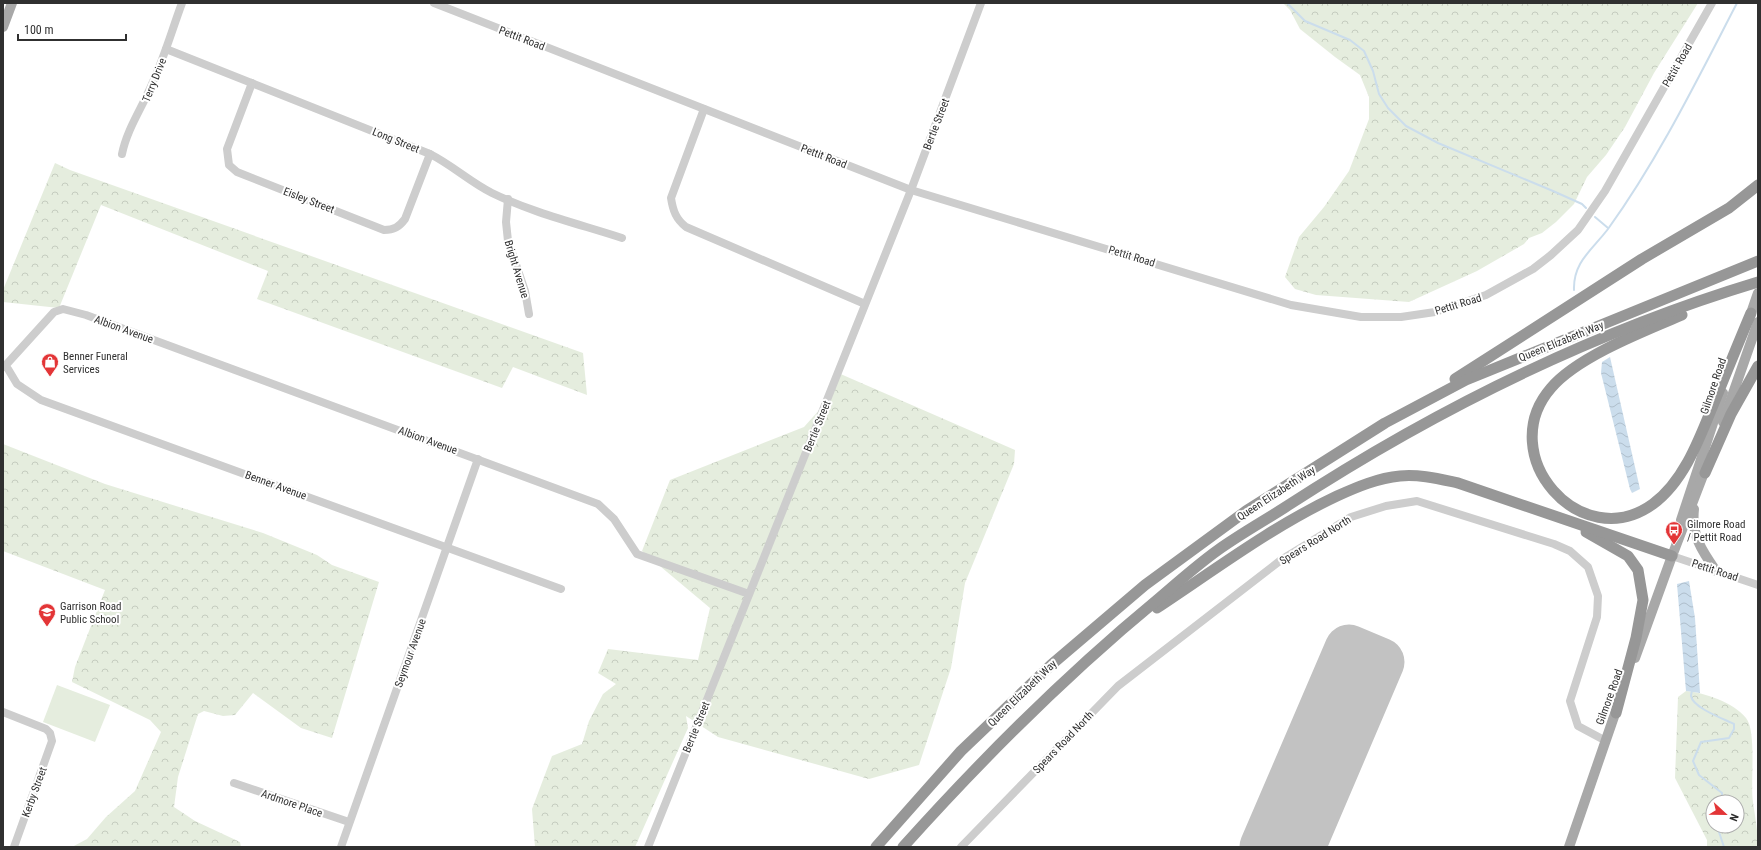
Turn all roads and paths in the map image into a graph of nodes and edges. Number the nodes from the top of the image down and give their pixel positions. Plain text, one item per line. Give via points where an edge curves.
1 (12, 3) edge
2 (182, 3) edge
3 (434, 3) edge
4 (981, 3) edge
5 (1712, 3) edge
6 (444, 5) edge
7 (3, 27) edge
8 (166, 50) junction
9 (252, 83) junction
10 (704, 109) junction
11 (122, 154) dead end
12 (430, 154) junction
13 (1758, 185) edge
14 (911, 190) junction
15 (508, 199) junction
16 (622, 238) dead end
17 (1758, 261) edge
18 (1758, 283) edge
19 (1758, 293) edge
20 (865, 304) junction
21 (1751, 312) junction
22 (529, 314) dead end
23 (1758, 322) edge
24 (4, 365) edge
25 (1758, 366) edge
26 (1385, 423) junction
27 (478, 459) junction
28 (1705, 473) junction
29 (1694, 501) junction
30 (1556, 516) junction
31 (447, 548) junction
32 (1672, 556) junction
33 (1716, 571) junction
34 (1758, 585) edge
35 (561, 589) dead end
36 (749, 594) junction
37 (1102, 646) junction
38 (3, 712) edge
39 (1616, 713) junction
40 (1606, 741) junction
41 (234, 783) dead end
42 (349, 822) junction
43 (14, 847) edge
44 (341, 847) edge
45 (648, 847) edge
46 (876, 847) edge
47 (903, 847) edge
48 (961, 847) edge
49 (1569, 847) edge

1 - 7 main road
2 - 8 street, Terry Drive
3 - 6 street, Pettit Road
4 - 14 street, Bertie Street
5 - 14 street, Pettit Road via 1605,191 1578,230 1533,268 1486,296 1435,312 1401,317 1360,317 1291,305
6 - 10 street, Pettit Road
8 - 9 street, Long Street
8 - 11 street, Terry Drive via 140,112 125,137
9 - 12 street, Long Street
9 - 12 street, Eisley Street via 227,149 229,165 237,172 384,230 390,230 405,220
10 - 14 street, Pettit Road
10 - 20 street via 671,198 673,211 679,222
12 - 15 street, Long Street via 491,193
13 - 26 highway via 1729,208 1642,259
14 - 20 street, Bertie Street
15 - 16 street, Long Street
15 - 22 street, Bright Avenue via 508,241 525,291
17 - 26 highway, Queen Elizabeth Way via 1466,380
18 - 21 highway via 1640,333 1581,364 1550,389 1536,413 1532,442 1538,468 1555,494 1569,506 1604,517 1622,517 1653,504 1675,482 1690,457
18 - 37 highway, Queen Elizabeth Way via 1718,294 1573,349 1496,386 1393,441 1325,481 1217,551
19 - 21 main road, Gilmore Road
20 - 36 street, Bertie Street
21 - 32 main road, Gilmore Road via 1685,504
23 - 28 main road, Gilmore Road
24 - 27 street, Albion Avenue via 54,312 63,310 86,315
24 - 31 street, Benner Avenue via 17,384 41,400
25 - 28 highway via 1731,414
26 - 46 highway, Queen Elizabeth Way via 1246,511 1139,590 1051,665 972,740
27 - 31 street, Seymour Avenue
27 - 36 street, Albion Avenue via 598,504 614,519 637,554
28 - 29 main road, Gilmore Road
29 - 32 main road, Gilmore Road
29 - 33 main road via 1693,518 1697,541
30 - 32 highway
30 - 37 highway via 1458,483 1435,478 1400,476 1364,484 1279,526
30 - 39 highway via 1628,556 1638,570 1643,600 1636,638
31 - 35 street, Benner Avenue
31 - 42 street, Seymour Avenue
32 - 33 street, Pettit Road
32 - 39 main road, Gilmore Road
33 - 34 street, Pettit Road
36 - 45 street, Bertie Street
37 - 47 highway, Queen Elizabeth Way via 964,778
38 - 43 street, Kerby Street via 46,729 52,741
39 - 40 main road, Gilmore Road
40 - 48 street, Spears Road North via 1578,726 1570,700 1597,616 1598,596 1588,566 1554,544 1417,501 1386,506 1351,517 1281,560 1118,686
40 - 49 main road, Gilmore Road
41 - 42 street, Ardmore Place
42 - 44 street, Seymour Avenue

